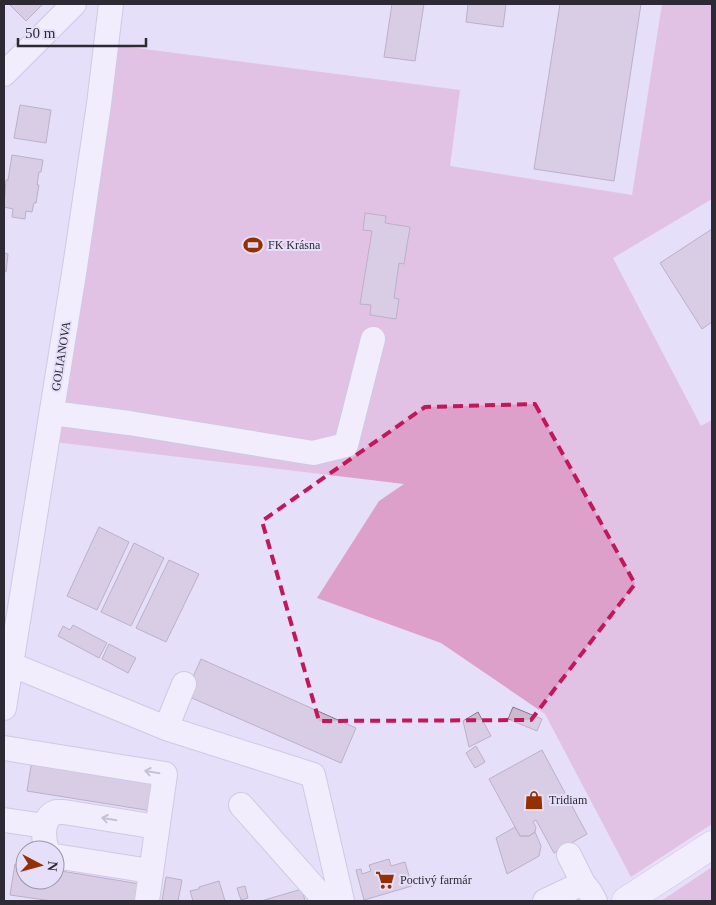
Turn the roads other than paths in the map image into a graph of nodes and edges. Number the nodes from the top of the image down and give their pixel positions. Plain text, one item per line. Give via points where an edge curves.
1 (74, 4) edge
2 (111, 4) edge
3 (4, 74) edge
4 (373, 339) dead end
5 (52, 413) junction
6 (10, 664) junction
7 (184, 684) dead end
8 (4, 708) edge
9 (166, 728) junction
10 (4, 748) edge
11 (241, 804) dead end
12 (4, 820) edge
13 (45, 826) junction
14 (157, 826) junction
15 (43, 840) edge
16 (712, 846) edge
17 (569, 855) dead end
18 (65, 858) edge
19 (150, 871) junction
20 (589, 892) edge
21 (147, 901) edge
22 (326, 901) edge
23 (342, 901) edge
24 (545, 901) edge
25 (626, 901) edge

1 - 3 street
2 - 5 street, GOLIANOVA
4 - 5 street via 346,445 313,452
5 - 6 street, GOLIANOVA
6 - 8 street, GOLIANOVA
6 - 9 street
7 - 9 street
9 - 23 street via 313,775
14 -> 10 street via 165,774
11 - 22 street
12 - 13 street
14 -> 13 street via 64,812 56,812 49,817
13 - 15 street
14 - 19 street
16 - 25 main road
17 - 20 street
18 - 19 street
19 - 21 street
20 - 24 street

